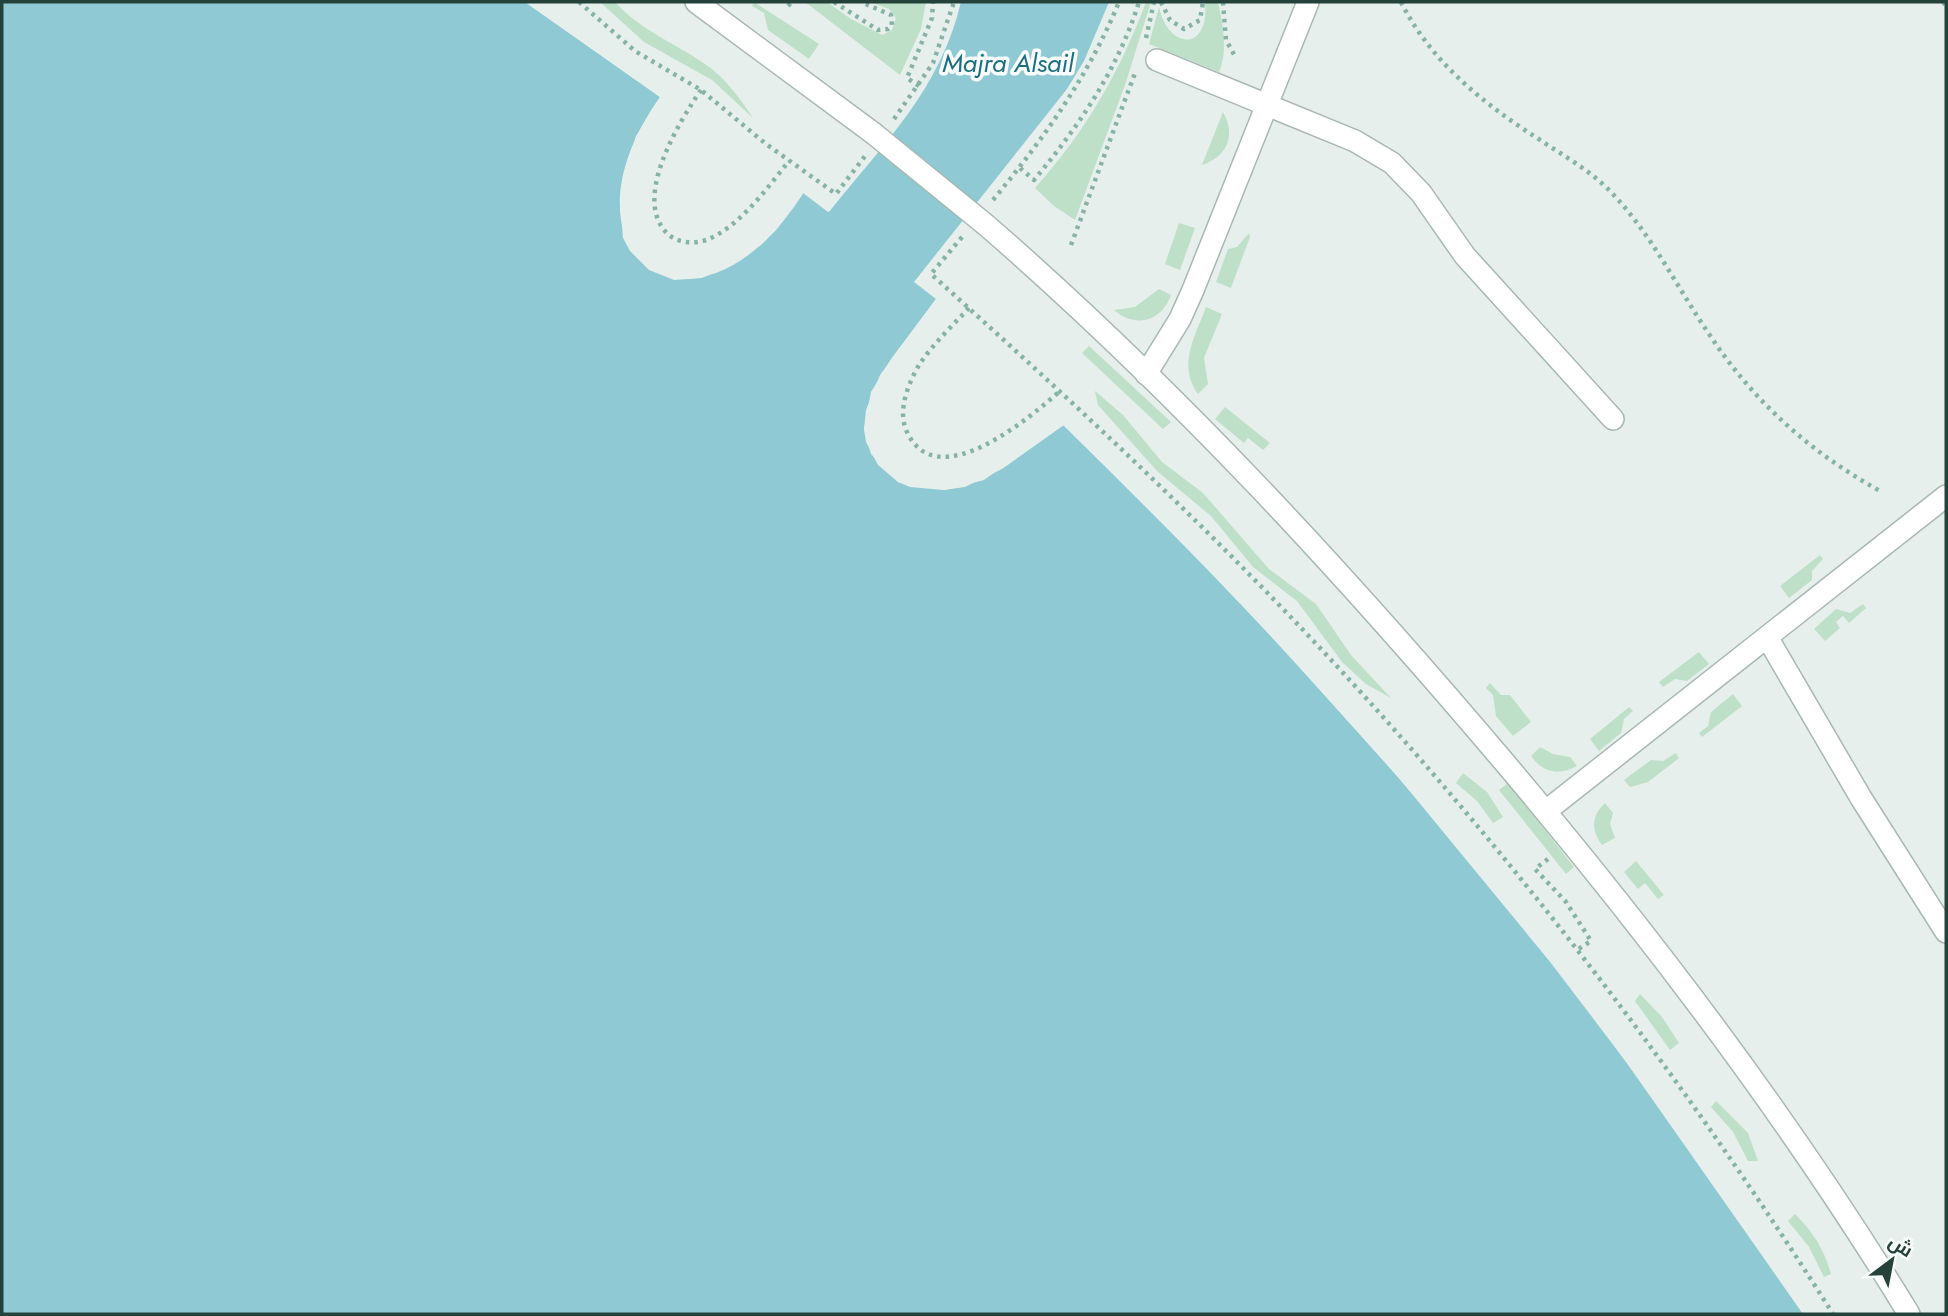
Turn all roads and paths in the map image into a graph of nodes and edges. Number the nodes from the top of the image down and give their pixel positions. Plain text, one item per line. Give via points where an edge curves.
1 (696, 2) edge
2 (834, 2) edge
3 (861, 2) edge
4 (933, 2) edge
5 (1119, 2) edge
6 (1139, 2) edge
7 (1154, 2) edge
8 (1161, 2) edge
9 (1203, 2) edge
10 (1223, 2) edge
11 (1308, 2) edge
12 (1401, 2) edge
13 (1942, 2) edge
14 (1946, 6) edge
15 (1146, 58) junction
16 (1236, 58) dead end
17 (919, 86) dead end
18 (701, 90) dead end
19 (1265, 105) junction
20 (789, 161) dead end
21 (1020, 168) junction
22 (979, 222) junction
23 (1071, 246) dead end
24 (969, 308) junction
25 (1146, 374) junction
26 (1061, 390) junction
27 (1613, 419) dead end
28 (1880, 491) dead end
29 (1946, 496) edge
30 (1767, 637) junction
31 (1546, 811) junction
32 (1548, 859) dead end
33 (1946, 932) edge
34 (1577, 950) junction
35 (1833, 1314) edge
36 (1909, 1314) edge

1 - 22 lane, bridge via 873,133
2 - 3 path via 878,30 892,25 887,11
4 - 17 path via 932,18 907,78
5 - 21 path via 1066,105
6 - 21 path via 1121,47 1083,117 1034,180
7 - 15 path
8 - 9 path via 1170,20 1184,29 1200,20
10 - 16 path via 1226,40
11 - 19 lane
12 - 28 path via 1426,41 1477,96 1574,162 1633,216 1708,333 1761,402 1817,452
13 - 14 path
15 - 19 lane
15 - 23 path
18 - 20 path via 673,134 657,180 656,218 673,238 686,243 712,237 753,204
19 - 25 lane via 1193,290
19 - 27 lane via 1356,141 1392,163 1421,193 1453,242
21 - 22 path
22 - 24 path via 931,274
22 - 25 lane via 1093,321
24 - 26 path
24 - 26 path via 930,351 910,383 902,413 915,444 946,457 982,446 1006,435
25 - 31 lane via 1322,553
26 - 34 path via 1343,673 1463,809
29 - 30 lane
30 - 31 lane
30 - 33 lane
31 - 36 lane via 1739,1056
32 - 34 path via 1535,869 1566,902 1591,941
34 - 35 path via 1746,1183

